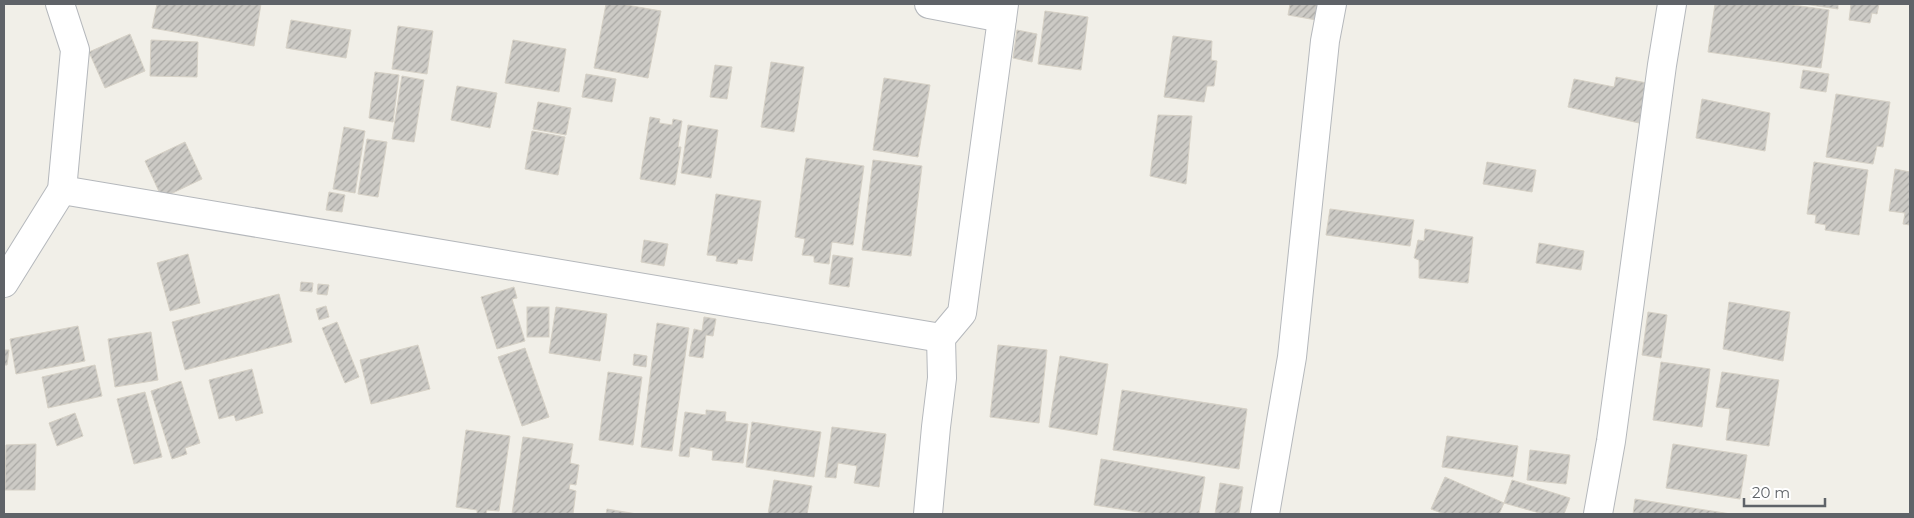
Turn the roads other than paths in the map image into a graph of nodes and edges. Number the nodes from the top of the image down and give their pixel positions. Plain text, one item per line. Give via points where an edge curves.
1 (60, 4) edge
2 (929, 4) edge
3 (1332, 4) edge
4 (1672, 4) edge
5 (1003, 11) edge
6 (62, 190) junction
7 (4, 283) edge
8 (942, 338) junction
9 (928, 514) edge
10 (1265, 514) edge
11 (1598, 514) edge

1 - 6 street via 75,50
2 - 5 street
3 - 10 street via 1325,41 1292,357
4 - 11 street
5 - 8 street via 962,313
6 - 7 street
6 - 8 street
8 - 9 street via 942,378

